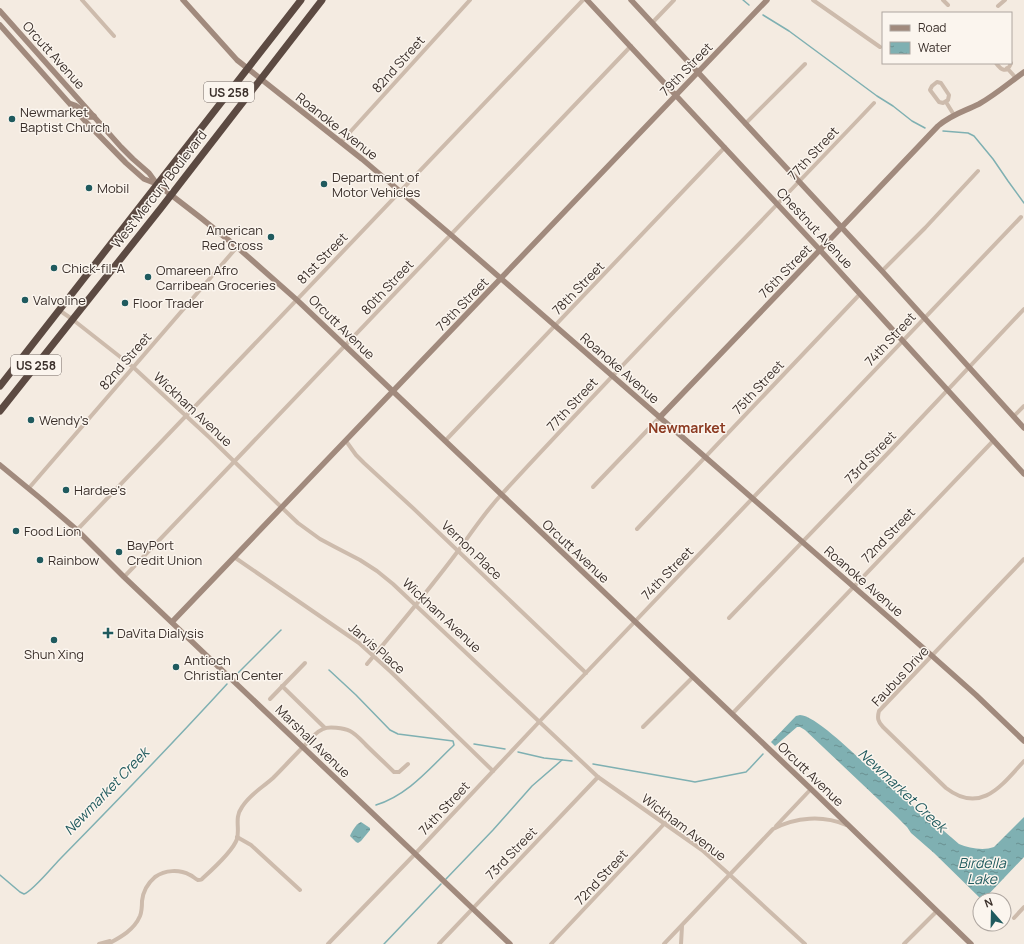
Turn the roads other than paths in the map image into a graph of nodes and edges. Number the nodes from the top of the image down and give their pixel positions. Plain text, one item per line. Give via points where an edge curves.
1 (82, 0) edge
2 (183, 0) edge
3 (301, 0) edge
4 (322, 0) edge
5 (470, 0) edge
6 (583, 0) edge
7 (587, 0) edge
8 (631, 0) edge
9 (674, 0) edge
10 (767, 0) edge
11 (813, 0) edge
12 (943, 0) edge
13 (1005, 0) edge
14 (948, 5) dead end
15 (998, 6) dead end
16 (0, 11) edge
17 (652, 23) junction
18 (0, 25) edge
19 (114, 36) dead end
20 (631, 46) junction
21 (880, 47) dead end
22 (804, 64) dead end
23 (997, 64) edge
24 (1011, 64) edge
25 (1007, 68) junction
26 (247, 69) junction
27 (1024, 72) edge
28 (698, 73) junction
29 (1016, 78) junction
30 (260, 79) junction
31 (677, 95) junction
32 (874, 102) dead end
33 (946, 102) junction
34 (70, 104) junction
35 (954, 115) junction
36 (94, 116) junction
37 (746, 124) junction
38 (340, 142) junction
39 (725, 147) junction
40 (978, 171) dead end
41 (799, 182) junction
42 (157, 184) junction
43 (400, 192) junction
44 (171, 194) junction
45 (778, 204) junction
46 (1021, 217) dead end
47 (841, 227) junction
48 (450, 234) junction
49 (237, 247) junction
50 (820, 250) junction
51 (882, 271) junction
52 (501, 279) junction
53 (860, 294) junction
54 (297, 300) junction
55 (1024, 309) edge
56 (59, 310) junction
57 (924, 318) junction
58 (72, 319) junction
59 (555, 326) junction
60 (903, 340) junction
61 (345, 346) junction
62 (133, 367) junction
63 (969, 368) junction
64 (613, 376) junction
65 (0, 386) edge
66 (948, 390) junction
67 (393, 392) junction
68 (1024, 406) edge
69 (0, 411) edge
70 (186, 415) junction
71 (1014, 416) junction
72 (660, 417) junction
73 (1024, 428) edge
74 (994, 440) junction
75 (346, 441) junction
76 (445, 441) junction
77 (706, 457) junction
78 (235, 461) junction
79 (0, 466) edge
80 (1024, 474) edge
81 (593, 487) dead end
82 (28, 488) junction
83 (501, 495) junction
84 (753, 498) junction
85 (282, 508) junction
86 (637, 529) dead end
87 (77, 530) junction
88 (803, 542) junction
89 (458, 551) junction
90 (234, 557) junction
91 (1024, 559) edge
92 (124, 577) junction
93 (853, 586) junction
94 (416, 605) junction
95 (729, 618) dead end
96 (635, 621) junction
97 (172, 622) junction
98 (373, 656) junction
99 (932, 656) junction
100 (306, 663) dead end
101 (366, 664) dead end
102 (586, 673) junction
103 (693, 677) junction
104 (282, 686) junction
105 (270, 699) dead end
106 (732, 714) junction
107 (539, 722) junction
108 (643, 727) dead end
109 (325, 728) junction
110 (1024, 741) edge
111 (303, 746) junction
112 (1024, 761) edge
113 (408, 764) dead end
114 (493, 771) junction
115 (598, 777) junction
116 (811, 789) junction
117 (664, 823) junction
118 (850, 827) junction
119 (773, 829) junction
120 (237, 837) junction
121 (415, 854) junction
122 (730, 875) junction
123 (300, 890) dead end
124 (1024, 907) edge
125 (473, 908) junction
126 (937, 911) junction
127 (1014, 918) dead end
128 (682, 926) junction
129 (120, 938) junction
130 (99, 944) edge
131 (108, 944) edge
132 (328, 944) edge
133 (439, 944) edge
134 (510, 944) edge
135 (551, 944) edge
136 (664, 944) edge
137 (681, 944) edge
138 (805, 944) edge
139 (904, 944) edge
140 (971, 944) edge

1 - 19 street
2 - 26 street, Roanoke Avenue
3 - 26 highway, West Mercury Boulevard / US 258
4 - 30 highway, West Mercury Boulevard / US 258
5 - 38 street, 82nd Street
6 - 43 street, 81st Street
7 - 20 street, Chestnut Avenue
8 - 17 street, Chestnut Avenue
9 - 17 street
10 - 28 street, 79th Street
11 - 21 street
12 - 14 street
13 - 15 street
16 - 36 street, Orcutt Avenue
17 - 28 street, Chestnut Avenue
18 - 34 street, Orcutt Avenue
20 - 31 street, Chestnut Avenue
20 - 48 street, 80th Street
22 - 37 street
23 - 25 street via 1001,69
24 - 25 street
25 - 29 street
26 - 30 street, Roanoke Avenue
26 - 42 highway, West Mercury Boulevard / US 258
27 - 29 street, 76th Street
28 - 31 street, 79th Street
28 - 37 street, Chestnut Avenue
29 - 35 street, 76th Street via 986,100
30 - 38 street, Roanoke Avenue
30 - 44 highway, West Mercury Boulevard / US 258
31 - 39 street, Chestnut Avenue
31 - 52 street, 79th Street
32 - 41 street, 77th Street
33 - 33 street via 949,95 941,83 937,82 930,89 931,92 938,102
33 - 35 street
34 - 36 street via 79,107 89,117
34 - 42 street, Orcutt Avenue via 126,163 144,179
35 - 47 street, 76th Street via 938,126
36 - 42 street, Orcutt Avenue
37 - 41 street, Chestnut Avenue
38 - 43 street, Roanoke Avenue
39 - 45 street, Chestnut Avenue
39 - 59 street, 78th Street
40 - 51 street
41 - 45 street, 77th Street
41 - 47 street, Chestnut Avenue
42 - 44 street, Orcutt Avenue
42 - 56 highway, West Mercury Boulevard / US 258
43 - 48 street, Roanoke Avenue
43 - 54 street, 81st Street
44 - 49 street, Orcutt Avenue
44 - 58 highway, West Mercury Boulevard / US 258
45 - 50 street, Chestnut Avenue
45 - 64 street, 77th Street
46 - 57 street, 74th Street
47 - 50 street, 76th Street
47 - 51 street, Chestnut Avenue
48 - 52 street, Roanoke Avenue
48 - 61 street, 80th Street
49 - 54 street, Orcutt Avenue
49 - 62 street, 82nd Street
50 - 53 street, Chestnut Avenue
50 - 72 street, 76th Street
51 - 57 street, Chestnut Avenue
52 - 59 street, Roanoke Avenue
52 - 67 street, 79th Street
53 - 60 street, Chestnut Avenue
53 - 77 street, 75th Street
54 - 61 street, Orcutt Avenue
54 - 70 street, 81st Street
55 - 63 street, 73rd Street
56 - 58 street, Wickham Avenue
56 - 65 highway, West Mercury Boulevard / US 258
57 - 60 street, 74th Street
57 - 63 street, Chestnut Avenue
58 - 62 street, Wickham Avenue
58 - 69 highway, West Mercury Boulevard / US 258
59 - 64 street, Roanoke Avenue
59 - 76 street, 78th Street
60 - 66 street, Chestnut Avenue
60 - 84 street, 74th Street
61 - 67 street, Orcutt Avenue
61 - 78 street, 80th Street
62 - 70 street, Wickham Avenue
62 - 82 street, 82nd Street
63 - 66 street, 73rd Street
63 - 71 street, Chestnut Avenue
64 - 72 street, Roanoke Avenue
64 - 83 street, 77th Street
66 - 74 street, Chestnut Avenue
66 - 88 street, 73rd Street
67 - 75 street, 79th Street
67 - 76 street, Orcutt Avenue
68 - 71 street
70 - 78 street, Wickham Avenue
70 - 87 street, 81st Street
71 - 73 street, Chestnut Avenue
72 - 77 street, Roanoke Avenue
72 - 81 street, 76th Street
74 - 80 street, Chestnut Avenue
74 - 93 street, 72nd Street
75 - 85 street, 79th Street
75 - 89 street, Vernon Place via 364,463
76 - 83 street, Orcutt Avenue
77 - 84 street, Roanoke Avenue
77 - 86 street, 75th Street
78 - 85 street, Wickham Avenue
78 - 92 street, 80th Street
79 - 82 street, Marshall Avenue
82 - 87 street, Marshall Avenue
83 - 89 street, 77th Street
83 - 96 street, Orcutt Avenue
84 - 88 street, Roanoke Avenue
84 - 96 street, 74th Street
85 - 90 street, 79th Street
85 - 94 street, Wickham Avenue via 320,539 377,571
87 - 92 street, Marshall Avenue
88 - 93 street, Roanoke Avenue
88 - 95 street, 73rd Street
89 - 94 street, 77th Street
89 - 102 street, Vernon Place
90 - 97 street, 79th Street
90 - 98 street, Jarvis Place via 359,643
91 - 99 street, Faubus Drive
92 - 97 street, Marshall Avenue
93 - 99 street, Roanoke Avenue
93 - 106 street, 72nd Street
94 - 98 street, 77th Street
94 - 107 street, Wickham Avenue
96 - 102 street, 74th Street
96 - 103 street, Orcutt Avenue
97 - 111 street, Marshall Avenue
98 - 101 street, 77th Street
98 - 114 street, Jarvis Place
99 - 110 street, Roanoke Avenue
99 - 112 street, Faubus Drive via 879,711 878,721 883,727 946,788 966,798 979,798 995,791
100 - 104 street
102 - 107 street, 74th Street
103 - 106 street, Orcutt Avenue
103 - 108 street
104 - 105 street
104 - 109 street
106 - 116 street, Orcutt Avenue
107 - 114 street, 74th Street
107 - 115 street, Wickham Avenue
109 - 111 street
109 - 113 street via 349,730 394,772 399,772
111 - 120 street via 242,806 237,818
111 - 121 street, Marshall Avenue
114 - 121 street, 74th Street
115 - 117 street, Wickham Avenue
115 - 125 street, 73rd Street
116 - 118 street, Orcutt Avenue
116 - 119 street
117 - 122 street, Wickham Avenue via 702,850
117 - 135 street, 72nd Street
118 - 119 street via 831,820 812,818 791,821
118 - 126 street, Orcutt Avenue
119 - 122 street
120 - 123 street via 251,845
120 - 129 street via 224,857 201,880 174,871 162,873 153,879 144,892 138,920
121 - 125 street, Marshall Avenue
121 - 132 street, 74th Street
122 - 128 street
122 - 138 street, Wickham Avenue
124 - 127 street
125 - 133 street, 73rd Street
125 - 134 street, Marshall Avenue
126 - 139 street
126 - 140 street, Orcutt Avenue
128 - 136 street
128 - 137 street
129 - 130 street
129 - 131 street

